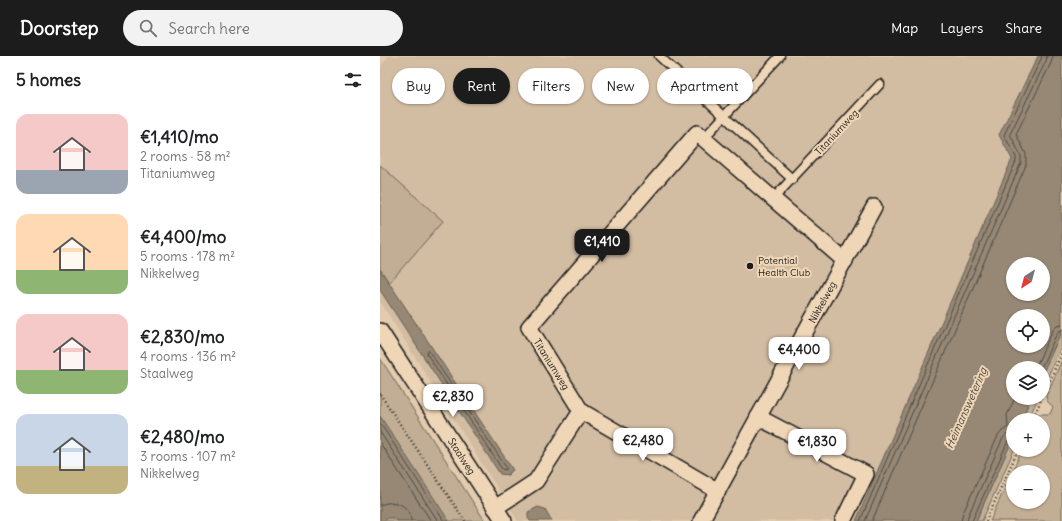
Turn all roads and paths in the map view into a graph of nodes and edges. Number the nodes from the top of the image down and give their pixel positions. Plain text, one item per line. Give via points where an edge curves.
1 (660, 56) edge
2 (780, 56) edge
3 (880, 84) dead end
4 (724, 116) junction
5 (703, 139) junction
6 (792, 179) junction
7 (773, 199) junction
8 (874, 207) dead end
9 (845, 261) junction
10 (380, 331) edge
11 (1062, 353) edge
12 (1050, 380) edge
13 (380, 394) edge
14 (581, 410) junction
15 (758, 417) junction
16 (1015, 457) edge
17 (718, 491) junction
18 (495, 508) junction
19 (465, 521) edge
20 (504, 521) edge
21 (701, 521) edge
22 (843, 521) edge
23 (986, 521) edge

1 - 4 lane
2 - 4 lane
3 - 6 lane, Titaniumweg
4 - 5 lane
4 - 6 lane
5 - 7 street
5 - 14 street, Titaniumweg via 697,134 529,327
6 - 7 lane, Titaniumweg
7 - 9 street
8 - 9 street, Nikkelweg
9 - 15 street, Nikkelweg
10 - 18 street, Staalweg
11 - 12 path
13 - 19 path
14 - 17 street
14 - 18 street via 536,481
15 - 17 street, Nikkelweg
15 - 22 street via 866,474
16 - 23 path
17 - 21 street, Nikkelweg
18 - 20 street, Staalweg

